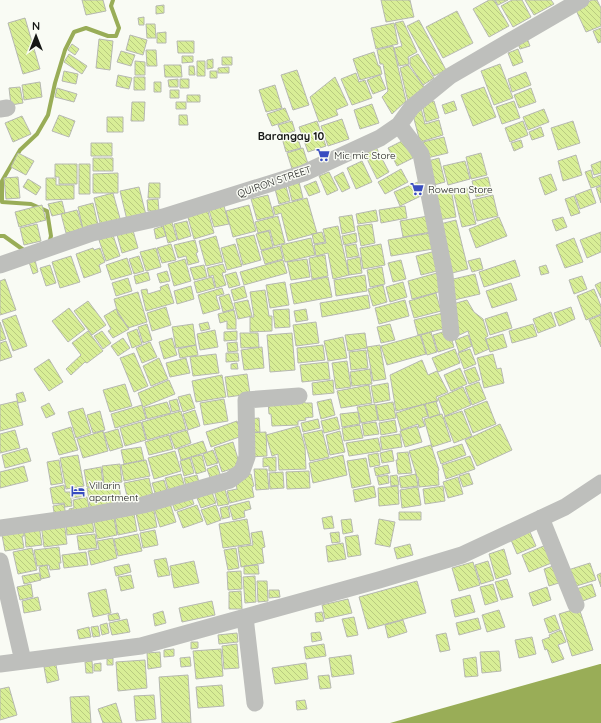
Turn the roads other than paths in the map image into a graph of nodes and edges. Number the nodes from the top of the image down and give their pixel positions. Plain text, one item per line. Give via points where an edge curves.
1 (581, 0) edge
2 (399, 125) junction
3 (0, 265) edge
4 (450, 333) dead end
5 (299, 396) dead end
6 (601, 483) edge
7 (541, 518) junction
8 (0, 528) edge
9 (0, 561) edge
10 (576, 605) dead end
11 (245, 617) junction
12 (23, 661) junction
13 (0, 664) edge
14 (255, 702) dead end

1 - 2 street, QUIRON STREET via 450,76 412,108
2 - 3 street, QUIRON STREET via 380,138 304,173 163,217 92,233
2 - 4 street via 421,154 445,275
5 - 8 street via 246,400 247,456 242,471 230,480 143,505
6 - 7 street via 565,507
7 - 10 street
7 - 11 street via 462,555
9 - 12 street
11 - 12 street via 141,646
11 - 14 street
12 - 13 street

